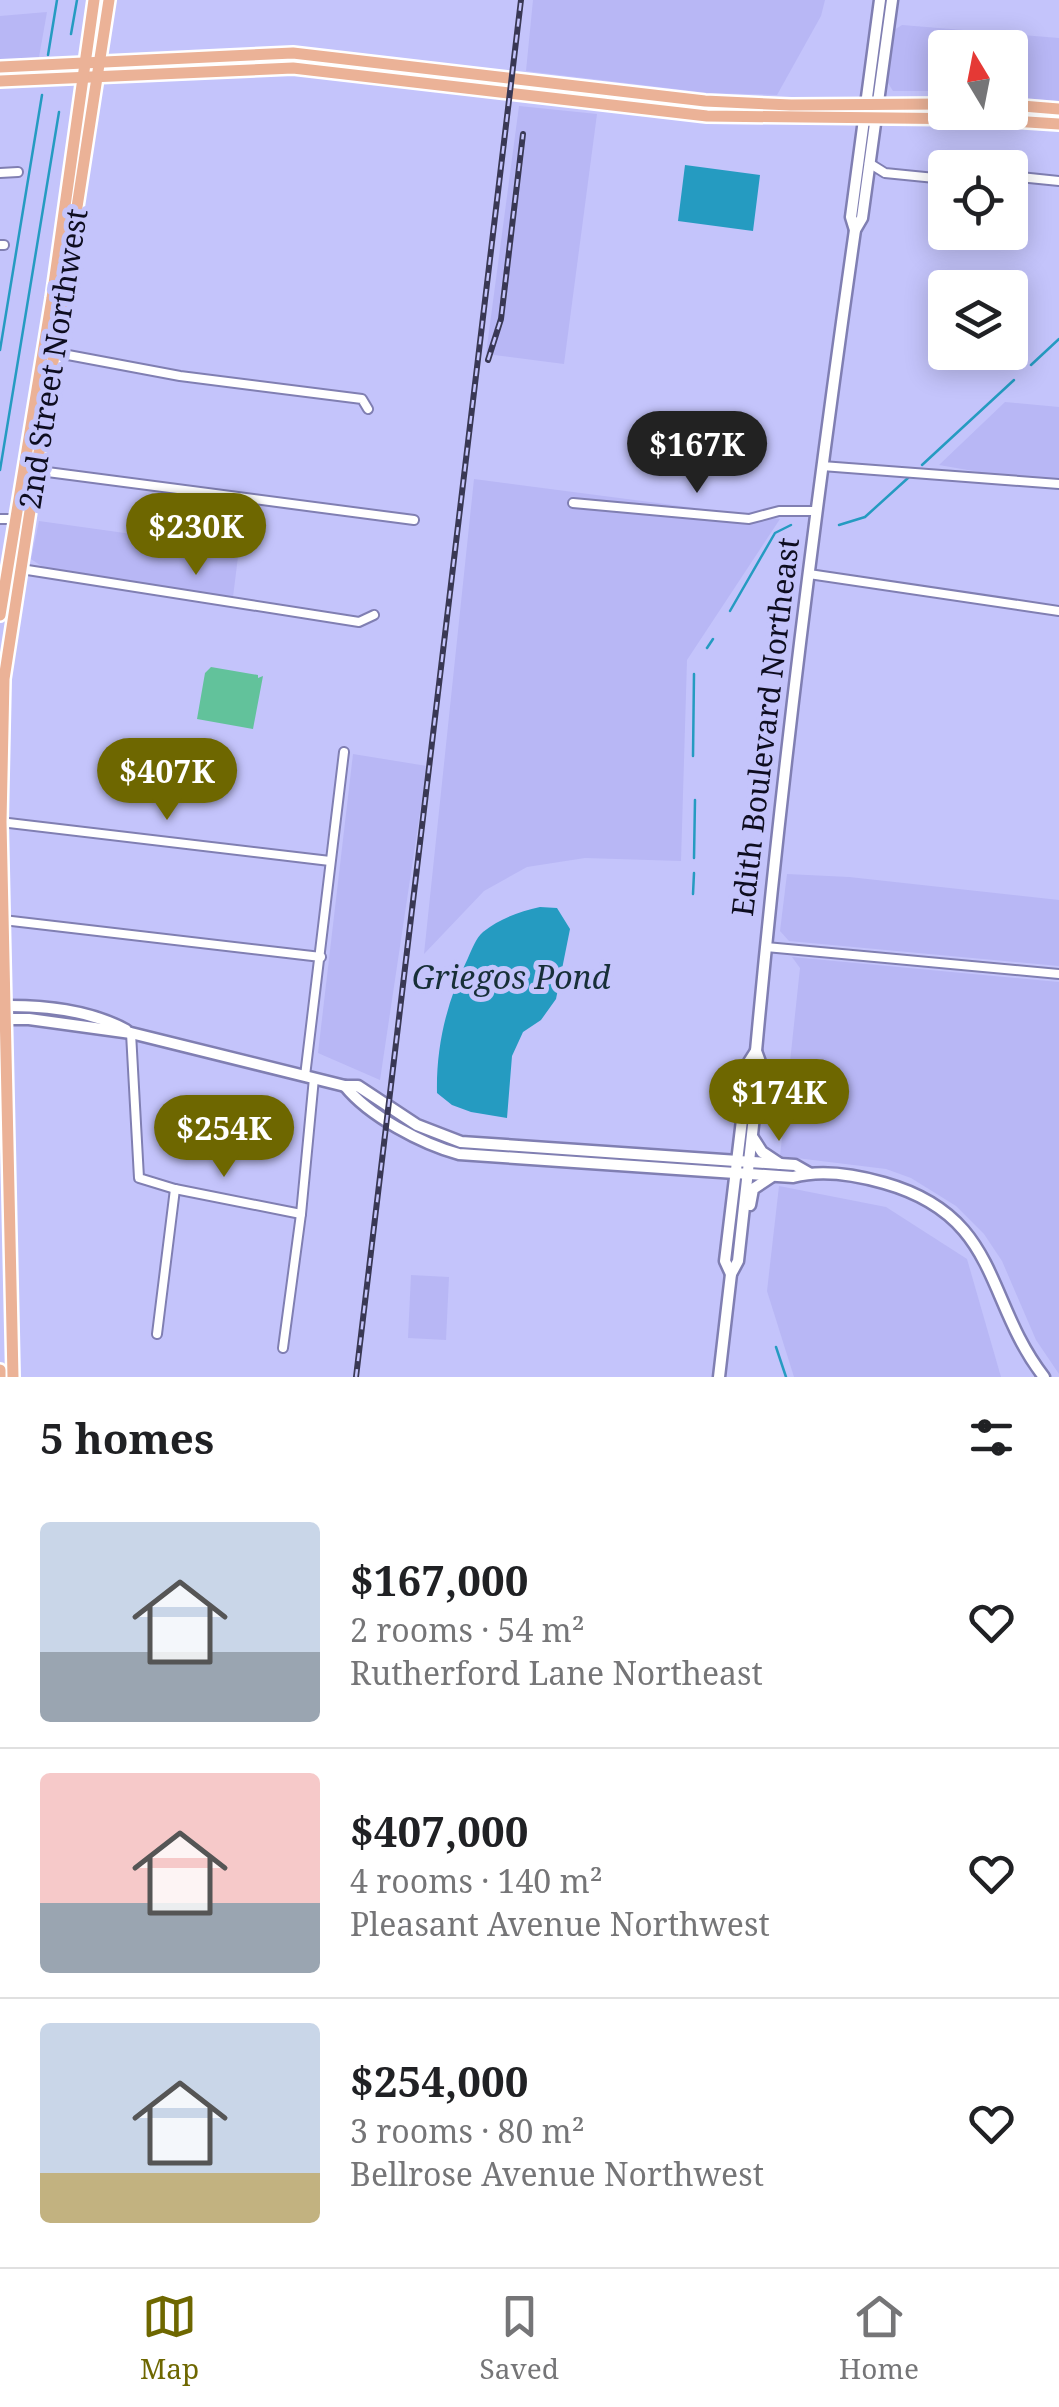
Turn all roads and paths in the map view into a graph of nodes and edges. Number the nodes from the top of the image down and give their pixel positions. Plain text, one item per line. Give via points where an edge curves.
1 (94, 0) edge
2 (109, 0) edge
3 (880, 0) edge
4 (892, 0) edge
5 (101, 61) junction
6 (85, 62) junction
7 (0, 67) edge
8 (99, 78) junction
9 (83, 79) junction
10 (0, 81) edge
11 (872, 104) junction
12 (928, 104) edge
13 (1028, 107) edge
14 (1059, 109) edge
15 (870, 120) junction
16 (1059, 124) edge
17 (869, 163) junction
18 (18, 172) dead end
19 (0, 173) edge
20 (928, 177) edge
21 (1028, 178) edge
22 (1059, 181) edge
23 (855, 230) junction
24 (50, 352) junction
25 (368, 408) dead end
26 (822, 466) junction
27 (30, 469) junction
28 (1059, 484) edge
29 (574, 503) dead end
30 (816, 510) junction
31 (0, 518) edge
32 (17, 519) junction
33 (414, 520) dead end
34 (22, 569) junction
35 (809, 574) junction
36 (2, 586) edge
37 (1059, 611) edge
38 (0, 615) edge
39 (374, 615) dead end
40 (344, 752) dead end
41 (0, 822) edge
42 (330, 861) junction
43 (2, 920) edge
44 (766, 947) junction
45 (321, 957) junction
46 (1059, 974) edge
47 (2, 1012) edge
48 (131, 1033) junction
49 (756, 1052) junction
50 (309, 1077) junction
51 (344, 1086) junction
52 (752, 1134) junction
53 (781, 1164) junction
54 (735, 1167) junction
55 (748, 1168) junction
56 (809, 1173) junction
57 (773, 1176) junction
58 (175, 1189) junction
59 (301, 1214) junction
60 (730, 1280) junction
61 (157, 1334) dead end
62 (283, 1348) dead end
63 (13, 1377) edge
64 (719, 1377) edge
65 (1044, 1377) edge

1 - 6 main road, 2nd Street Northwest
2 - 5 main road, 2nd Street Northwest
3 - 11 street, Edith Boulevard Northeast
4 - 11 street, Edith Boulevard Northeast
5 - 6 main road
5 - 8 main road, 2nd Street Northwest
5 - 11 main road via 293,53 705,101
6 - 7 main road
6 - 9 main road, 2nd Street Northwest
8 - 9 main road
8 - 15 main road via 293,68 716,117
8 - 24 main road, 2nd Street Northwest
9 - 10 main road
9 - 24 main road, 2nd Street Northwest
11 - 12 main road
11 - 15 street, Edith Boulevard Northeast
13 - 14 main road
15 - 16 main road
15 - 17 street, Edith Boulevard Northeast
15 - 23 street, Edith Boulevard Northeast via 850,217
17 - 20 street via 885,173
17 - 23 street, Edith Boulevard Northeast
18 - 19 street
21 - 22 street
23 - 26 street, Edith Boulevard Northeast
24 - 25 street via 362,399
24 - 27 main road, 2nd Street Northwest
26 - 28 street
26 - 30 street, Edith Boulevard Northeast
27 - 32 main road, 2nd Street Northwest
27 - 33 street
27 - 34 main road, 2nd Street Northwest
29 - 30 street via 749,519
30 - 35 street, Edith Boulevard Northeast
31 - 32 street
32 - 36 main road, 2nd Street Northwest
34 - 39 street via 358,622
34 - 41 main road, 2nd Street Northwest via 4,679
35 - 37 street
35 - 44 street, Edith Boulevard Northeast
36 - 38 main road, 2nd Street Northwest
40 - 42 street
41 - 42 street
41 - 43 main road, 2nd Street Northwest
42 - 45 street
43 - 45 street
43 - 47 main road, 2nd Street Northwest
44 - 46 street
44 - 49 street, Edith Boulevard Northeast
45 - 50 street
47 - 48 street via 84,1014
47 - 63 main road, 2nd Street Northwest
48 - 50 street
48 - 58 street via 140,1178
49 - 52 street, Edith Boulevard Northeast
49 - 54 street, Edith Boulevard Northeast via 748,1062
50 - 51 street
50 - 59 street
51 - 54 street via 358,1086 430,1132 461,1142
51 - 54 street via 423,1142 459,1154
52 - 53 street via 762,1152
52 - 55 street, Edith Boulevard Northeast
53 - 55 street
53 - 56 street
54 - 55 street
54 - 60 street, Edith Boulevard Northeast via 725,1261
55 - 57 street
55 - 60 street, Edith Boulevard Northeast
56 - 57 street
56 - 65 street via 901,1188 950,1218 984,1258
57 - 60 street via 754,1188 742,1271
58 - 59 street
58 - 61 street
59 - 62 street
60 - 64 street, Edith Boulevard Northeast

